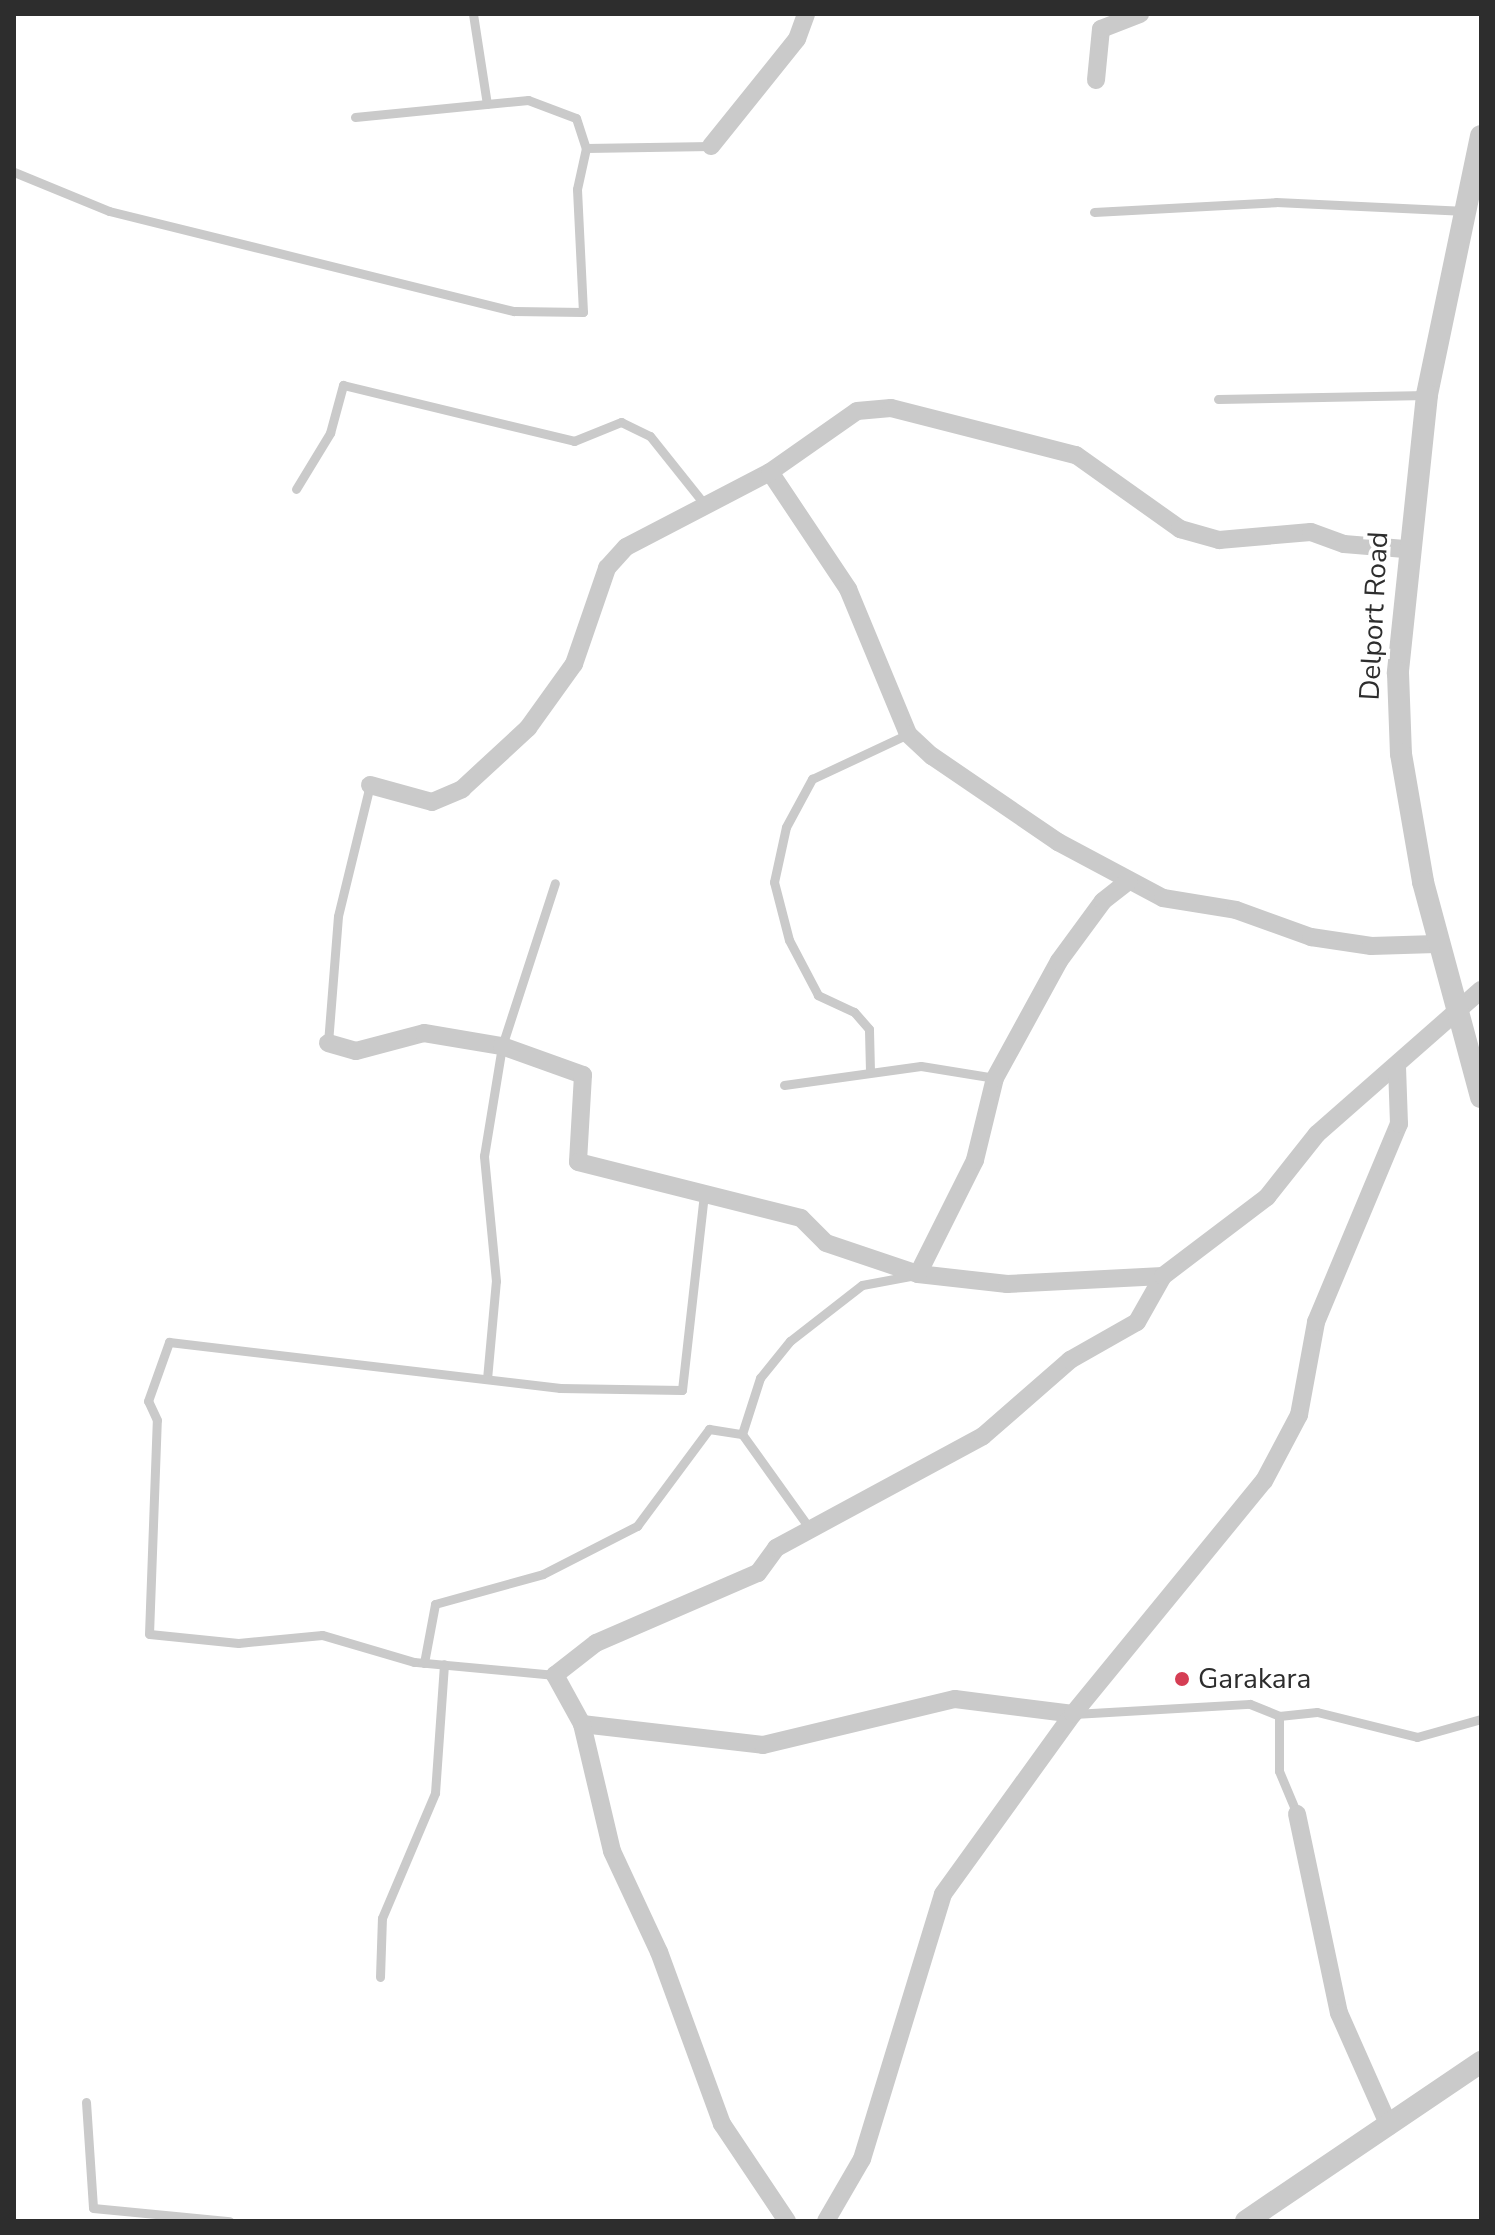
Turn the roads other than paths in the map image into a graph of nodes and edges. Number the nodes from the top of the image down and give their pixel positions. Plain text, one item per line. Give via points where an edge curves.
1 (473, 14) edge
2 (806, 14) edge
3 (1140, 14) edge
4 (1096, 80) dead end
5 (487, 104) junction
6 (355, 117) dead end
7 (711, 146) joint
8 (586, 148) junction
9 (1480, 150) edge
10 (14, 172) edge
11 (1466, 211) junction
12 (1094, 212) dead end
13 (1427, 395) junction
14 (1218, 399) dead end
15 (770, 472) junction
16 (296, 489) dead end
17 (705, 505) junction
18 (1405, 549) junction
19 (908, 734) junction
20 (370, 785) joint
21 (1129, 881) junction
22 (555, 883) dead end
23 (1436, 944) junction
24 (1481, 990) edge
25 (1458, 1016) junction
26 (328, 1043) joint
27 (502, 1046) junction
28 (1397, 1067) junction
29 (870, 1071) junction
30 (995, 1078) junction
31 (784, 1085) dead end
32 (1481, 1097) edge
33 (704, 1193) junction
34 (918, 1274) junction
35 (1163, 1276) junction
36 (487, 1379) junction
37 (742, 1434) junction
38 (812, 1532) junction
39 (424, 1663) junction
40 (444, 1664) junction
41 (555, 1675) junction
42 (1073, 1714) junction
43 (1279, 1716) junction
44 (1481, 1719) edge
45 (582, 1724) junction
46 (1297, 1814) joint
47 (380, 1977) dead end
48 (1481, 2062) edge
49 (86, 2102) dead end
50 (1389, 2126) junction
51 (229, 2221) edge
52 (787, 2221) edge
53 (826, 2221) edge
54 (1246, 2221) edge

1 - 5 lane
2 - 7 street via 797,39
3 - 4 street via 1101,29
5 - 6 lane
5 - 8 lane via 528,100 576,118
7 - 8 lane
8 - 10 lane via 577,189 583,312 514,311 109,211
9 - 11 street, Delport Road
11 - 12 lane via 1276,202
11 - 13 street, Delport Road
13 - 14 lane
13 - 18 street, Delport Road
15 - 17 street
15 - 18 street via 857,411 891,408 1076,455 1193,533 1219,540 1311,532 1344,544
15 - 19 street via 848,589
16 - 17 lane via 330,433 343,385 574,441 621,422 650,436
17 - 20 street via 626,547 607,568 574,664 528,728 462,789 432,802
18 - 23 street, Delport Road via 1401,754
19 - 21 street via 1058,842
19 - 29 lane via 812,779 786,827 774,882 789,940 818,995 854,1012 869,1029
20 - 26 lane via 338,916
21 - 23 street via 1163,898 1236,910 1311,937 1371,946
21 - 30 street via 1103,901 1059,961
22 - 27 lane
23 - 25 street, Delport Road
24 - 25 street
25 - 28 street via 1432,1030
25 - 32 street, Delport Road
26 - 27 street via 356,1051 424,1033
27 - 33 street via 583,1075 578,1162
27 - 36 lane via 484,1156 496,1281
28 - 35 street via 1317,1134 1267,1197
28 - 42 street via 1399,1124 1316,1322 1299,1415 1264,1481
29 - 30 lane via 921,1066
29 - 31 lane
30 - 34 street via 975,1160
33 - 34 street via 801,1218 826,1243
33 - 36 lane via 682,1390
34 - 35 street via 1007,1284
34 - 37 lane via 862,1285 790,1341 760,1378
35 - 38 street via 1137,1322 1070,1360 983,1436
36 - 39 lane via 169,1342 148,1401 157,1420 149,1634 238,1643 337,1636
37 - 38 lane
37 - 39 lane via 709,1429 637,1526 604,1546 543,1574 435,1604
38 - 41 street via 776,1548 758,1573 596,1643
39 - 40 lane
40 - 41 lane
40 - 47 lane via 435,1793 382,1918
41 - 45 street
42 - 43 lane via 1210,1703 1250,1704
42 - 45 street via 955,1699 763,1745
42 - 53 street via 943,1894 862,2159
43 - 44 lane via 1317,1712 1417,1737
43 - 46 lane via 1279,1771
45 - 52 street via 612,1851 722,2124
46 - 50 street via 1339,2013
48 - 50 street
49 - 51 lane via 93,2208
50 - 54 street

